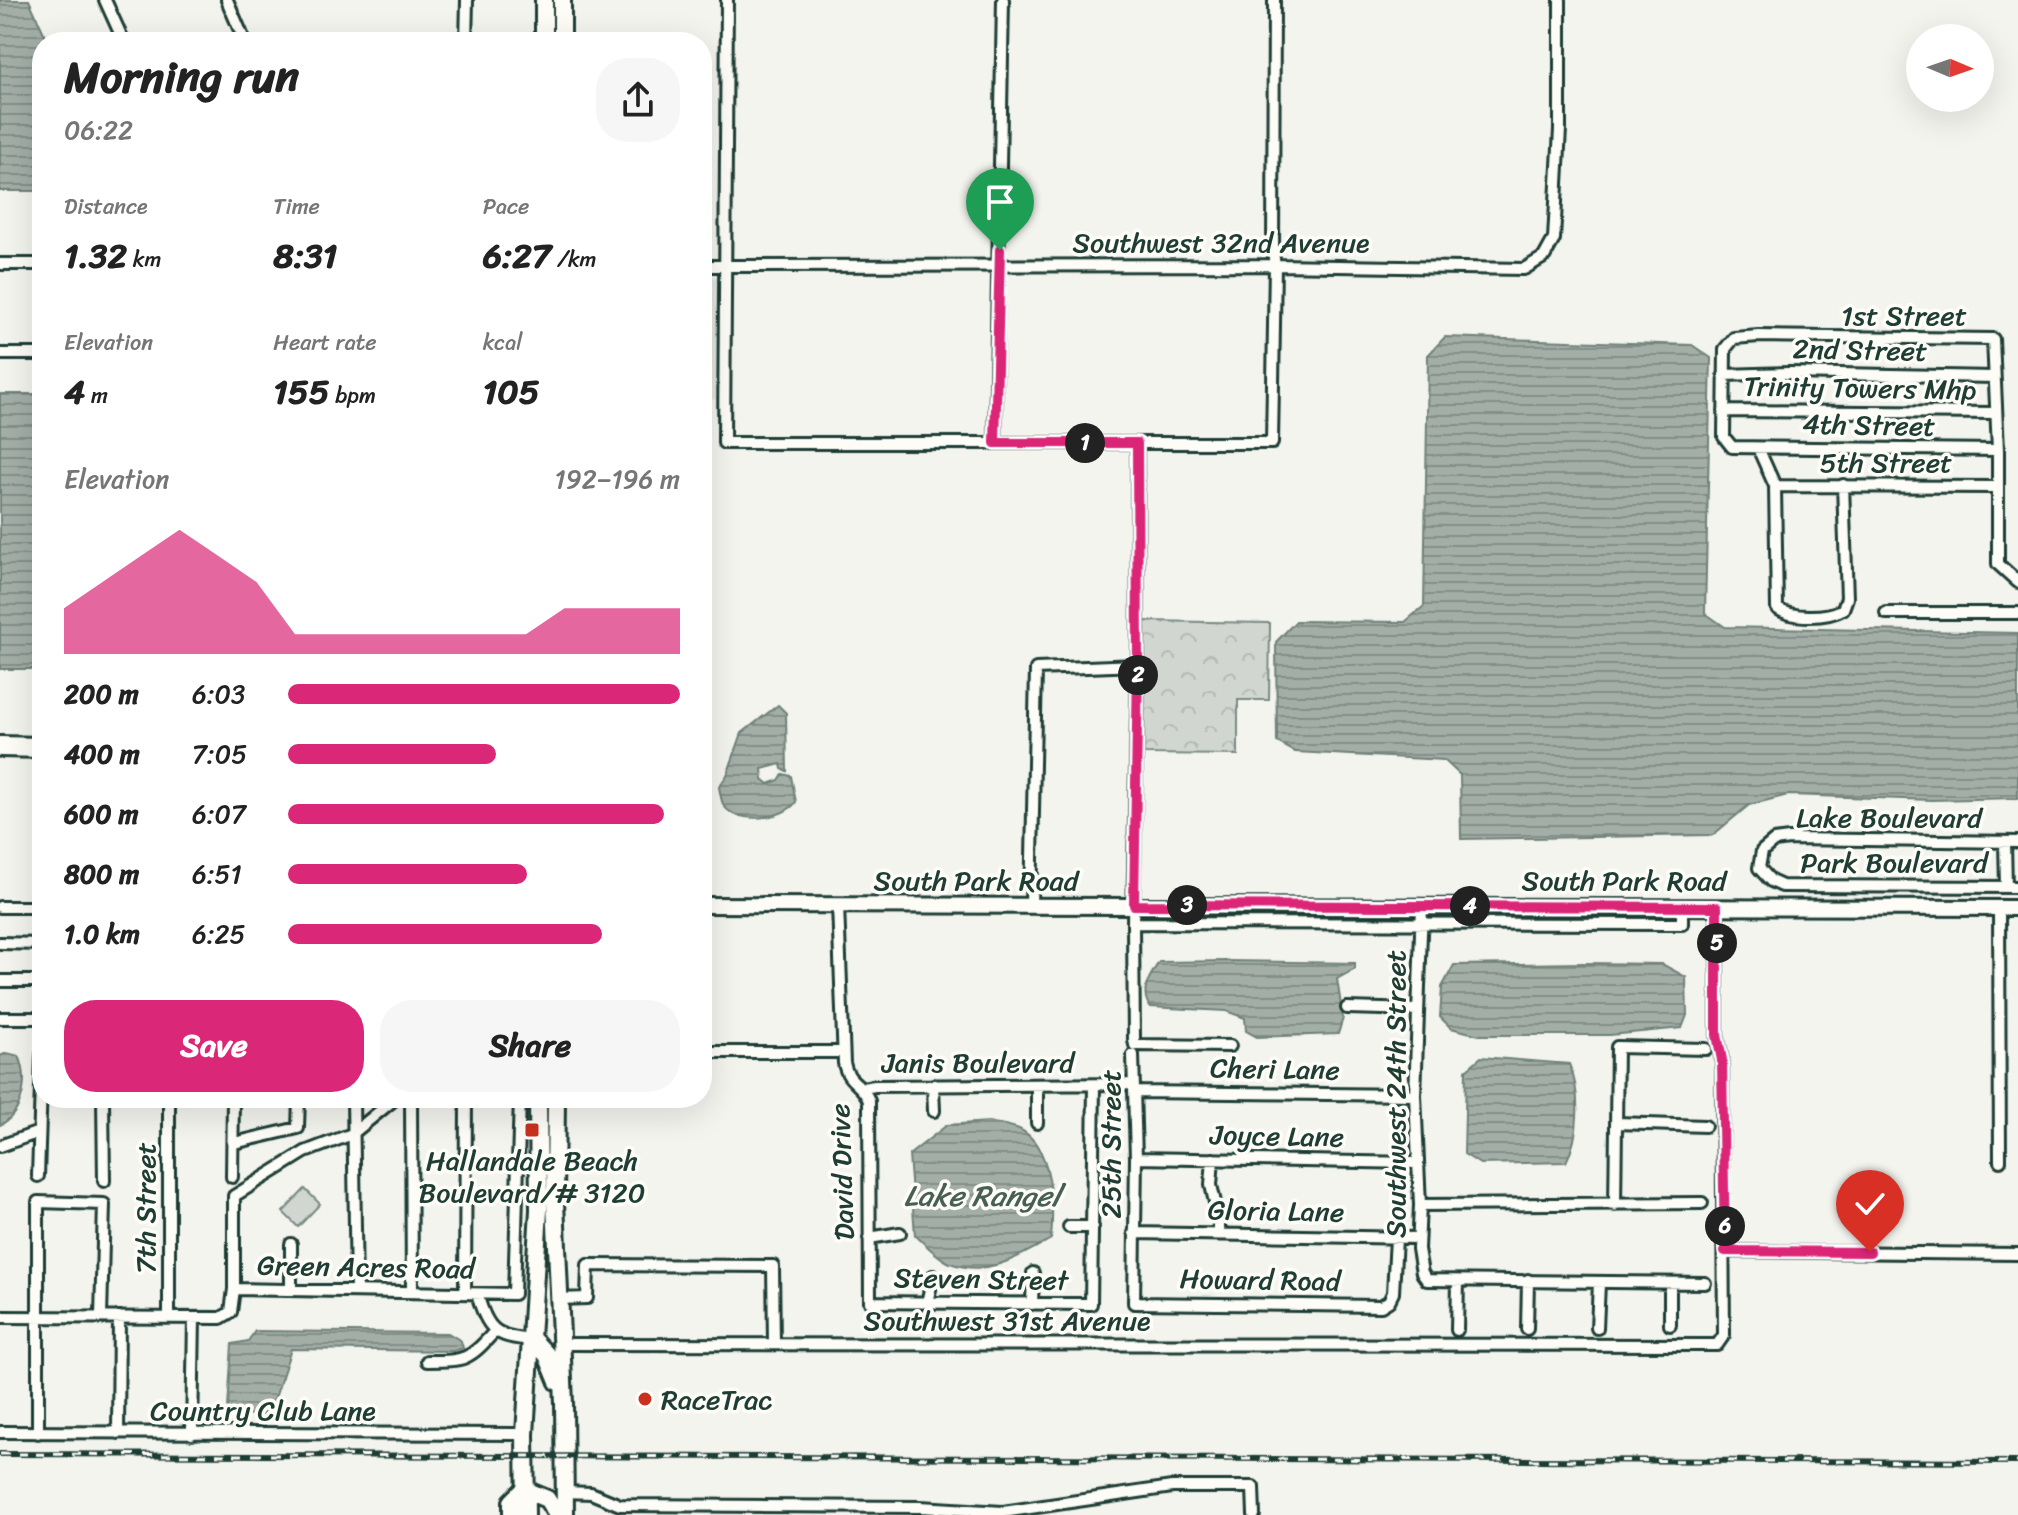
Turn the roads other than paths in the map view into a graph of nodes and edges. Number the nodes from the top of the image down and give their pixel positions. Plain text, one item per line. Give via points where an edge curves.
1 (105, 0) edge
2 (227, 0) edge
3 (467, 0) edge
4 (544, 0) edge
5 (552, 0) edge
6 (562, 0) edge
7 (727, 0) edge
8 (1003, 0) edge
9 (1274, 0) edge
10 (1560, 0) edge
11 (562, 22) junction
12 (544, 24) junction
13 (119, 32) edge
14 (241, 32) edge
15 (466, 32) edge
16 (544, 32) edge
17 (548, 32) edge
18 (562, 32) edge
19 (0, 264) edge
20 (32, 264) edge
21 (1275, 265) junction
22 (712, 266) edge
23 (725, 266) junction
24 (1000, 266) junction
25 (0, 354) edge
26 (32, 354) edge
27 (1724, 375) junction
28 (1994, 377) junction
29 (1724, 411) junction
30 (1996, 413) junction
31 (995, 443) junction
32 (1137, 443) junction
33 (1739, 448) joint
34 (1758, 448) junction
35 (1998, 450) junction
36 (1843, 485) junction
37 (1775, 486) junction
38 (1997, 487) junction
39 (2018, 582) edge
40 (1886, 613) dead end
41 (2018, 613) edge
42 (1138, 665) junction
43 (0, 742) edge
44 (32, 743) edge
45 (0, 751) edge
46 (32, 752) edge
47 (2005, 842) junction
48 (2018, 842) edge
49 (1771, 881) joint
50 (2006, 887) junction
51 (2018, 887) edge
52 (712, 905) edge
53 (838, 905) junction
54 (1134, 905) junction
55 (1031, 906) junction
56 (1422, 906) junction
57 (1682, 906) junction
58 (0, 907) edge
59 (32, 907) edge
60 (1717, 907) junction
61 (1999, 907) junction
62 (2018, 908) edge
63 (1133, 923) junction
64 (1421, 925) junction
65 (0, 943) edge
66 (32, 944) edge
67 (0, 981) edge
68 (32, 981) edge
69 (1347, 1008) dead end
70 (1418, 1010) junction
71 (0, 1018) edge
72 (32, 1018) edge
73 (1230, 1046) dead end
74 (1706, 1049) dead end
75 (1134, 1050) junction
76 (712, 1052) edge
77 (842, 1052) junction
78 (933, 1085) junction
79 (1094, 1085) junction
80 (1037, 1086) junction
81 (862, 1088) junction
82 (1132, 1088) junction
83 (1415, 1095) junction
84 (40, 1108) edge
85 (103, 1108) edge
86 (169, 1108) edge
87 (233, 1108) edge
88 (299, 1108) edge
89 (353, 1108) edge
90 (384, 1108) edge
91 (411, 1108) edge
92 (466, 1108) edge
93 (520, 1108) edge
94 (538, 1108) edge
95 (556, 1108) edge
96 (934, 1111) dead end
97 (1037, 1123) dead end
98 (1617, 1123) junction
99 (1705, 1126) dead end
100 (39, 1132) junction
101 (352, 1134) junction
102 (234, 1143) junction
103 (0, 1146) edge
104 (1136, 1158) junction
105 (1213, 1159) junction
106 (2000, 1161) dead end
107 (1417, 1163) junction
108 (38, 1176) dead end
109 (232, 1177) dead end
110 (104, 1181) dead end
111 (1702, 1203) dead end
112 (1420, 1205) junction
113 (1615, 1205) junction
114 (1069, 1227) dead end
115 (1093, 1227) junction
116 (900, 1233) dead end
117 (1134, 1233) junction
118 (1219, 1234) junction
119 (869, 1238) junction
120 (1396, 1238) junction
121 (1417, 1238) junction
122 (291, 1244) dead end
123 (1725, 1251) junction
124 (2018, 1254) edge
125 (1033, 1273) dead end
126 (933, 1276) dead end
127 (1528, 1280) junction
128 (1458, 1281) junction
129 (1599, 1283) junction
130 (1670, 1283) junction
131 (1705, 1283) dead end
132 (234, 1289) junction
133 (291, 1289) junction
134 (356, 1291) junction
135 (534, 1291) junction
136 (412, 1292) junction
137 (465, 1293) junction
138 (477, 1294) junction
139 (558, 1299) junction
140 (870, 1302) joint
141 (927, 1303) junction
142 (1032, 1304) junction
143 (0, 1317) edge
144 (37, 1317) junction
145 (101, 1317) junction
146 (119, 1317) junction
147 (169, 1318) junction
148 (194, 1318) junction
149 (1670, 1325) dead end
150 (1597, 1328) dead end
151 (1527, 1329) dead end
152 (1457, 1330) dead end
153 (495, 1331) junction
154 (533, 1340) junction
155 (774, 1343) junction
156 (560, 1344) junction
157 (427, 1361) dead end
158 (564, 1403) junction
159 (0, 1432) edge
160 (38, 1433) junction
161 (118, 1433) junction
162 (192, 1434) junction
163 (525, 1434) junction
164 (525, 1490) junction
165 (565, 1492) junction
166 (513, 1515) edge
167 (526, 1515) edge
168 (557, 1515) edge
169 (565, 1515) edge
170 (1254, 1515) edge

1 - 13 street
2 - 14 street
3 - 15 street
4 - 12 main road
5 - 11 main road
6 - 11 main road
7 - 23 street
8 - 24 street
9 - 21 street
10 - 21 street, Southwest 32nd Avenue via 1554,239 1544,257 1524,269
11 - 18 main road
12 - 16 main road
12 - 17 main road
19 - 20 street
21 - 24 street, Southwest 32nd Avenue
21 - 32 street via 1272,443
22 - 23 street, Southwest 32nd Avenue
23 - 24 street, Southwest 32nd Avenue
23 - 31 street via 724,443
24 - 31 street
25 - 26 street
27 - 28 street, 2nd Street
27 - 28 street, 1st Street via 1728,343 1759,336 1993,339
27 - 29 street, 1st Street
28 - 30 street, 1st Street
29 - 30 street, Trinity Towers Mhp
29 - 33 street, 1st Street via 1725,441
30 - 35 street, 1st Street
31 - 32 street
32 - 42 street, 25th Street
33 - 34 street, 4th Street
34 - 35 street, 4th Street
34 - 37 street
35 - 38 street, 1st Street
36 - 37 street, 5th Street
36 - 37 street via 1847,598 1835,614 1785,614 1777,608
36 - 38 street, 5th Street
38 - 39 street, 1st Street via 1998,564
40 - 41 street
42 - 54 street, 25th Street
42 - 55 street via 1036,669
43 - 44 street
45 - 46 street
47 - 48 street, Lake Boulevard
47 - 49 street, Lake Boulevard via 1774,841 1762,851 1759,868
47 - 50 street, Lake Boulevard
49 - 50 street, Park Boulevard via 1782,886
50 - 51 street, Park Boulevard
52 - 53 street, South Park Road
53 - 55 street, South Park Road
53 - 77 street, David Drive
54 - 55 street, South Park Road
54 - 56 street, South Park Road
54 - 63 street, 25th Street
56 - 57 street, South Park Road
56 - 64 street, Southwest 24th Street
57 - 60 street, South Park Road
57 - 64 street via 1682,924
58 - 59 street
60 - 61 street, South Park Road
60 - 123 street
61 - 62 street, South Park Road
61 - 106 street
63 - 64 street
63 - 75 street, 25th Street
64 - 70 street, Southwest 24th Street
65 - 66 street
67 - 68 street
69 - 70 street
70 - 83 street, Southwest 24th Street
71 - 72 street
73 - 75 street
74 - 98 street via 1617,1047
75 - 82 street, 25th Street
76 - 77 street
77 - 81 street, David Drive via 846,1073
78 - 80 street, Janis Boulevard
78 - 81 street, Janis Boulevard
78 - 96 street
79 - 80 street, Janis Boulevard
79 - 82 street, Cheri Lane
79 - 115 street
80 - 97 street
81 - 119 street, David Drive via 869,1101
82 - 83 street, Cheri Lane
82 - 104 street, 25th Street
83 - 107 street, Southwest 24th Street
84 - 100 street
85 - 110 street
86 - 147 street, 7th Street
87 - 102 street
88 - 102 street via 298,1128
89 - 101 street
90 - 101 street
91 - 136 street
92 - 137 street
93 - 138 street, Green Acres Road via 514,1294
94 - 135 main road
95 - 139 main road
98 - 99 street
98 - 113 street
100 - 103 street
100 - 108 street
101 - 132 street via 305,1152 236,1194
101 - 134 street
102 - 109 street
104 - 105 street, Joyce Lane
104 - 117 street, 25th Street
105 - 107 street, Joyce Lane
105 - 118 street via 1211,1185
107 - 112 street, Southwest 24th Street
111 - 113 street
112 - 113 street
112 - 121 street, Southwest 24th Street
114 - 115 street
115 - 142 street, Steven Street via 1091,1304
116 - 119 street
117 - 118 street, Gloria Lane
117 - 120 street, Howard Road via 1134,1303 1381,1306 1393,1293
118 - 120 street, Gloria Lane
119 - 140 street, David Drive
120 - 121 street, Gloria Lane
121 - 128 street, Southwest 24th Street via 1427,1280
122 - 133 street
123 - 124 street
123 - 155 street, Southwest 31st Avenue via 1724,1334 1721,1343 1703,1347
125 - 142 street
126 - 141 street
127 - 128 street
127 - 129 street
127 - 151 street
128 - 152 street
129 - 130 street
129 - 150 street
130 - 131 street
130 - 149 street
132 - 133 street, Green Acres Road
132 - 148 street, Green Acres Road via 231,1312 221,1318
133 - 134 street, Green Acres Road
134 - 136 street, Green Acres Road
135 - 154 main road
135 - 156 main road via 544,1328
136 - 137 street, Green Acres Road
137 - 138 street, Green Acres Road
138 - 153 street via 484,1319
139 - 155 street via 587,1298 588,1265 773,1266
139 - 156 main road
140 - 141 street, Steven Street
141 - 142 street, Steven Street
143 - 144 street, Green Acres Road
144 - 145 street, Green Acres Road
144 - 145 street via 38,1202 104,1204
144 - 160 street
145 - 146 street, Green Acres Road
146 - 147 street, Green Acres Road
146 - 161 street
147 - 148 street, Green Acres Road
148 - 162 street
153 - 154 street via 507,1338
153 - 157 street via 460,1361
154 - 158 main road via 552,1364
154 - 163 main road
155 - 156 street, Southwest 31st Avenue
156 - 158 main road
158 - 165 main road
159 - 160 street, Country Club Lane
160 - 161 street, Country Club Lane
161 - 162 street, Country Club Lane
162 - 163 street, Country Club Lane
163 - 164 main road
164 - 166 highway via 513,1502
164 - 167 main road
164 - 168 main road via 547,1499
165 - 169 main road
165 - 170 street via 591,1493 620,1505 1003,1512 1158,1488 1253,1487

